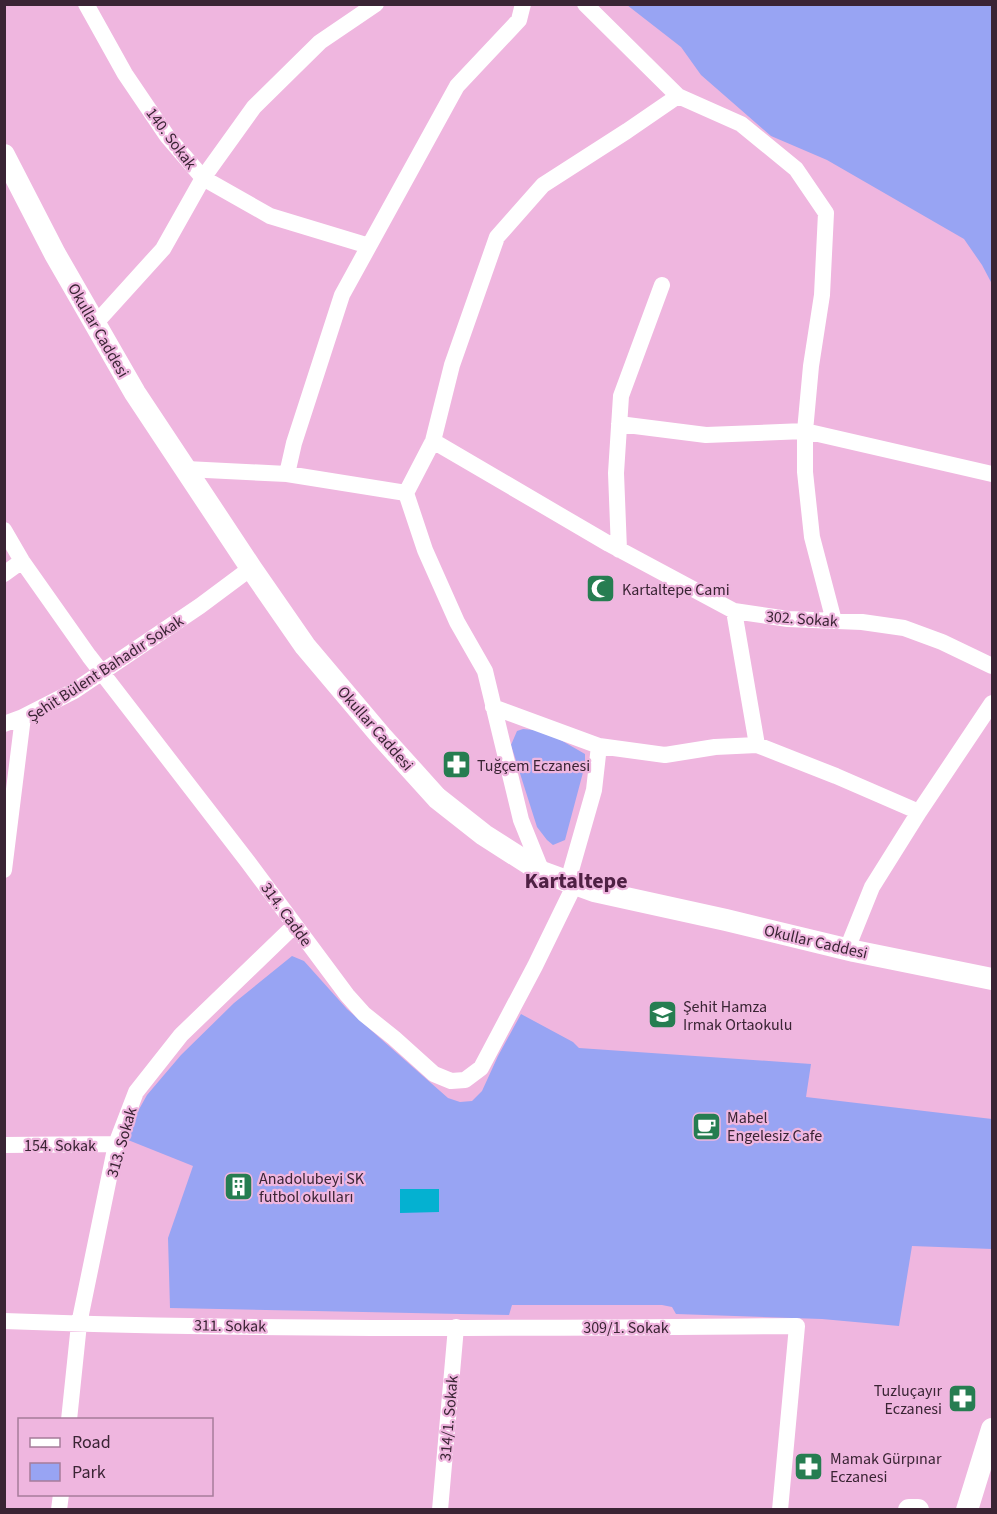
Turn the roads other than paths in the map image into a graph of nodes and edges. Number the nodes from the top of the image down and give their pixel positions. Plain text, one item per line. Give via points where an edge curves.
1 (86, 4) edge
2 (376, 4) edge
3 (523, 4) edge
4 (585, 4) edge
5 (678, 96) junction
6 (4, 155) edge
7 (203, 178) junction
8 (369, 246) junction
9 (662, 285) dead end
10 (95, 324) junction
11 (619, 424) junction
12 (805, 431) junction
13 (433, 441) junction
14 (186, 470) junction
15 (287, 474) junction
16 (993, 474) edge
17 (406, 493) junction
18 (4, 530) edge
19 (619, 550) junction
20 (22, 561) junction
21 (251, 568) junction
22 (4, 574) edge
23 (734, 611) junction
24 (834, 621) junction
25 (993, 666) edge
26 (102, 673) junction
27 (993, 703) edge
28 (493, 706) junction
29 (23, 717) junction
30 (4, 724) edge
31 (757, 745) junction
32 (599, 746) junction
33 (919, 812) junction
34 (4, 870) edge
35 (542, 872) junction
36 (572, 882) junction
37 (295, 925) junction
38 (847, 949) junction
39 (993, 979) edge
40 (116, 1144) junction
41 (4, 1145) edge
42 (4, 1321) edge
43 (79, 1324) junction
44 (456, 1327) junction
45 (69, 1418) edge
46 (993, 1429) edge
47 (440, 1509) edge
48 (780, 1509) edge
49 (909, 1509) edge
50 (918, 1509) edge
51 (967, 1509) edge

1 - 7 street, 140. Sokak via 167,136
2 - 7 street via 320,42 254,107
3 - 8 street via 519,20 457,86
4 - 5 street
5 - 12 street via 741,124 796,169 826,213 822,295
5 - 13 street via 543,184 497,237 452,365
6 - 10 street, Okullar Caddesi
7 - 8 street, 140. Sokak via 270,216
7 - 10 street via 163,249
8 - 15 street via 342,295
9 - 11 street via 621,396
10 - 14 street, Okullar Caddesi
11 - 12 street via 706,435
11 - 19 street
12 - 16 street
12 - 24 street via 812,537
13 - 17 street
13 - 19 street, 302. Sokak
14 - 15 street
14 - 21 street, Okullar Caddesi
15 - 17 street
17 - 28 street via 424,550 485,671
18 - 20 street, 314. Cadde
19 - 23 street, 302. Sokak
20 - 22 street
20 - 26 street, 314. Cadde
21 - 26 street, Şehit Bülent Bahadır Sokak
21 - 35 street, Okullar Caddesi via 305,645 437,798 484,835
23 - 24 street, 302. Sokak
23 - 31 street
24 - 25 street, 302. Sokak via 904,628
26 - 29 street, Şehit Bülent Bahadır Sokak
26 - 37 street, 314. Cadde
27 - 33 street
28 - 32 street
28 - 35 street via 521,820
29 - 30 street
29 - 34 street, Şehit Bülent Bahadır Sokak
31 - 32 street via 665,755
31 - 33 street
32 - 36 street, 314. Cadde via 594,790
33 - 38 street via 872,887
35 - 36 street, Okullar Caddesi
36 - 37 street, 314. Cadde via 535,966 482,1068 465,1080 451,1081 434,1074 364,1014
36 - 38 street, Okullar Caddesi via 594,891
37 - 40 street, 313. Sokak via 181,1035 136,1092
38 - 39 street, Okullar Caddesi
40 - 41 street, 154. Sokak
40 - 43 street, 313. Sokak
42 - 43 street, 311. Sokak
43 - 44 street, 311. Sokak
43 - 45 street, 313. Sokak
44 - 47 street, 314/1. Sokak
44 - 48 street, 309/1. Sokak via 797,1326
46 - 51 street
49 - 50 street

